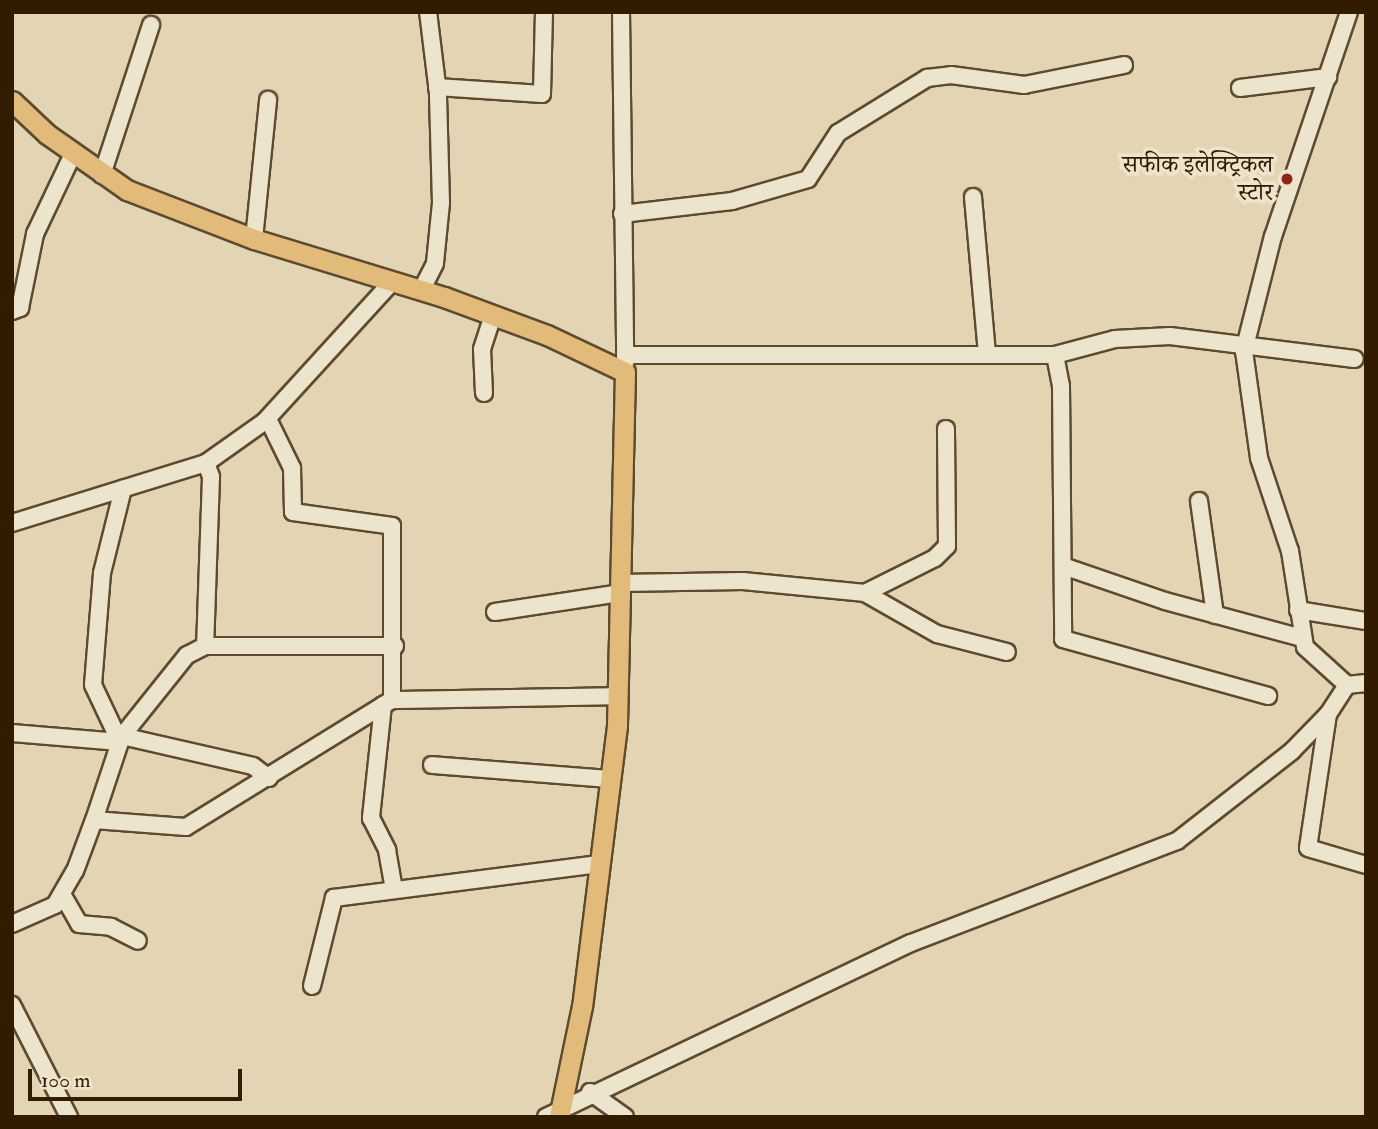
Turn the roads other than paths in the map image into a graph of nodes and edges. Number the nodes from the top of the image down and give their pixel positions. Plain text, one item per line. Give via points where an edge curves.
1 (428, 12) edge
2 (544, 12) edge
3 (621, 12) edge
4 (1349, 12) edge
5 (151, 25) dead end
6 (1124, 65) dead end
7 (1328, 77) junction
8 (437, 86) junction
9 (1240, 88) dead end
10 (542, 94) junction
11 (268, 100) dead end
12 (12, 102) edge
13 (550, 109) dead end
14 (73, 154) junction
15 (102, 174) junction
16 (973, 197) dead end
17 (622, 214) junction
18 (254, 239) junction
19 (391, 283) junction
20 (421, 291) junction
21 (12, 311) edge
22 (493, 316) junction
23 (1244, 343) junction
24 (987, 354) junction
25 (1055, 355) junction
26 (1354, 359) dead end
27 (625, 363) junction
28 (484, 393) dead end
29 (268, 419) junction
30 (946, 429) dead end
31 (206, 463) junction
32 (124, 489) junction
33 (1199, 501) dead end
34 (12, 523) edge
35 (1063, 566) junction
36 (620, 588) junction
37 (865, 593) junction
38 (1298, 610) junction
39 (495, 612) dead end
40 (1215, 615) junction
41 (1366, 621) edge
42 (1302, 638) junction
43 (205, 646) junction
44 (395, 646) junction
45 (1007, 652) dead end
46 (1366, 683) edge
47 (1347, 685) junction
48 (618, 696) junction
49 (1268, 696) dead end
50 (387, 702) junction
51 (1328, 714) junction
52 (12, 733) edge
53 (121, 739) junction
54 (432, 765) dead end
55 (268, 778) junction
56 (610, 779) junction
57 (94, 820) junction
58 (599, 864) junction
59 (1366, 865) edge
60 (394, 888) junction
61 (62, 894) junction
62 (12, 924) edge
63 (138, 941) dead end
64 (312, 986) dead end
65 (12, 1005) edge
66 (590, 1092) junction
67 (556, 1113) edge
68 (69, 1117) edge
69 (625, 1117) edge

1 - 8 street
2 - 10 street
3 - 17 street
4 - 7 street
5 - 15 street
6 - 17 street via 1024,85 951,75 928,78 838,133 808,179 732,201
7 - 9 street
7 - 23 street via 1273,236
8 - 10 street
8 - 20 street via 439,241
10 - 13 street
11 - 18 street
12 - 14 main road
14 - 15 main road
14 - 21 street via 35,234 20,308
15 - 18 main road via 127,190
16 - 24 street
17 - 27 street
18 - 19 main road
19 - 20 main road
19 - 29 street
20 - 22 main road
22 - 27 main road
22 - 28 street via 482,349
23 - 25 street via 1180,336 1119,338
23 - 26 street
23 - 38 street via 1259,457 1290,551
24 - 25 street
24 - 27 street
25 - 35 street via 1061,386
27 - 36 main road
29 - 31 street
29 - 44 street via 292,468 293,512 391,524
30 - 37 street via 947,546 935,558
31 - 32 street
31 - 43 street via 211,477
32 - 34 street
32 - 53 street via 102,573 93,685
33 - 40 street
35 - 40 street
35 - 49 street via 1060,635 1066,641
36 - 37 street via 743,581
36 - 39 street
36 - 48 main road
37 - 45 street via 937,634
38 - 41 street
38 - 42 street
40 - 42 street
42 - 47 street via 1312,655
43 - 44 street
43 - 53 street via 187,655
44 - 50 street
46 - 47 street
47 - 51 street
48 - 50 street
48 - 56 main road
50 - 55 street
50 - 60 street via 371,818 387,850
51 - 59 street via 1308,848
51 - 66 street via 1292,751 1177,841 923,938
52 - 53 street
53 - 55 street via 253,766
53 - 57 street
54 - 56 street
55 - 57 street via 186,827
56 - 58 main road
57 - 61 street
58 - 60 street
58 - 67 main road via 582,1006
60 - 64 street via 331,900
61 - 62 street via 55,905
61 - 63 street via 79,924 111,928
65 - 68 street
66 - 67 street
66 - 69 street

